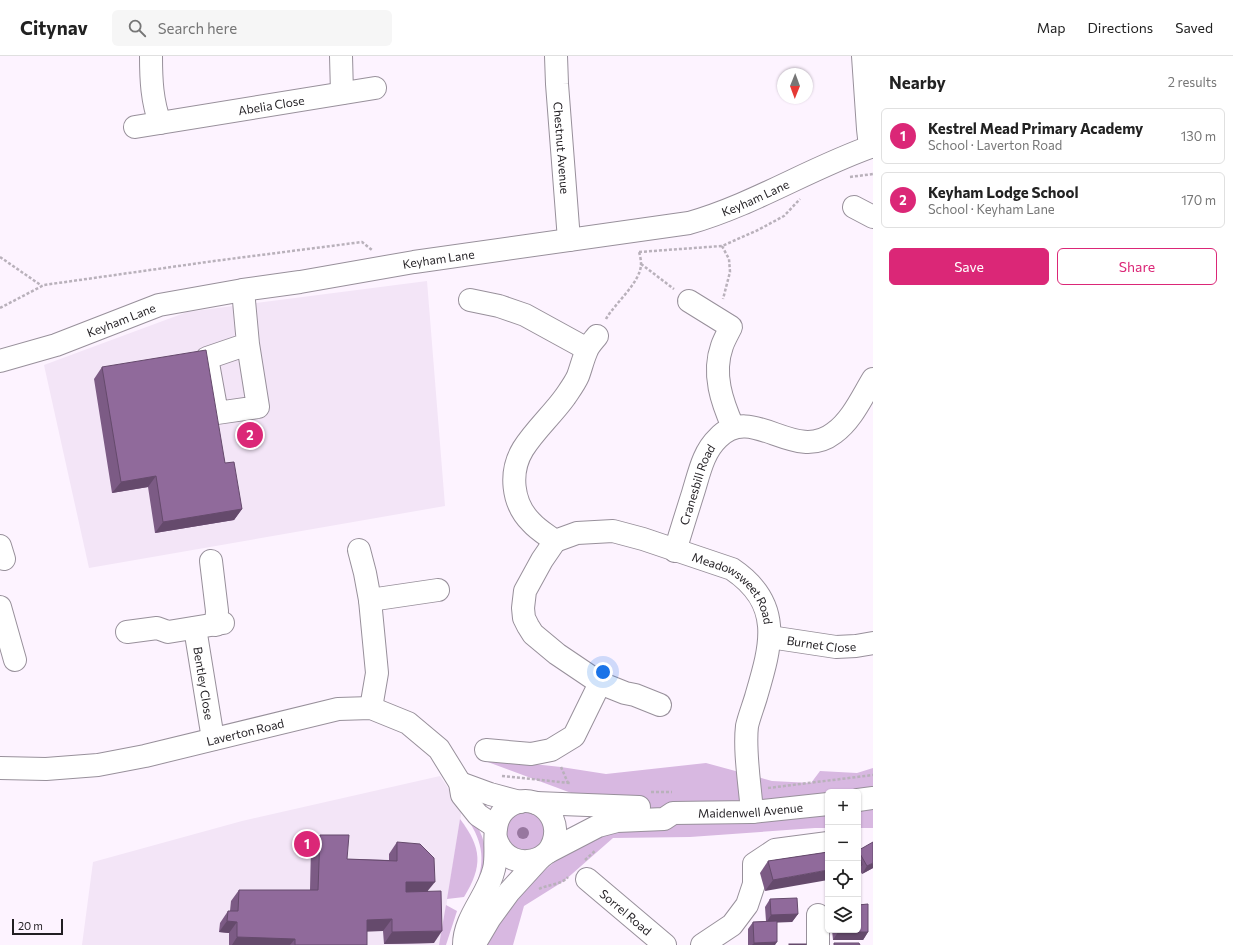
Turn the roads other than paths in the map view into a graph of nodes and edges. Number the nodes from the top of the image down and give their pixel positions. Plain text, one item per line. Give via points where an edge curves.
1 (151, 56) edge
2 (341, 56) edge
3 (556, 56) edge
4 (863, 56) edge
5 (375, 88) dead end
6 (342, 93) junction
7 (160, 123) junction
8 (135, 127) dead end
9 (872, 147) edge
10 (854, 207) dead end
11 (873, 217) edge
12 (568, 240) junction
13 (243, 290) junction
14 (470, 300) dead end
15 (689, 301) road end
16 (248, 344) dead end
17 (0, 361) edge
18 (873, 379) edge
19 (733, 427) junction
20 (555, 541) junction
21 (359, 550) dead end
22 (675, 551) junction
23 (212, 561) dead end
24 (438, 590) dead end
25 (370, 600) junction
26 (0, 607) edge
27 (212, 625) junction
28 (127, 632) dead end
29 (770, 637) junction
30 (873, 643) edge
31 (15, 660) dead end
32 (600, 683) junction
33 (660, 705) dead end
34 (371, 708) junction
35 (213, 740) junction
36 (486, 750) dead end
37 (0, 768) edge
38 (460, 783) junction
39 (873, 798) edge
40 (861, 800) edge
41 (528, 803) junction
42 (675, 803) junction
43 (825, 804) edge
44 (752, 812) junction
45 (496, 833) junction
46 (825, 843) edge
47 (544, 855) junction
48 (579, 873) road end
49 (818, 915) dead end
50 (464, 945) edge
51 (474, 945) edge
52 (665, 945) edge
53 (702, 945) edge
54 (818, 945) edge

1 - 7 street via 154,107
2 - 6 street
3 - 12 street, Chestnut Avenue
4 - 9 street via 868,129
5 - 6 street, Abelia Close
6 - 7 street, Abelia Close
7 - 8 street, Abelia Close
9 - 12 street, Keyham Lane via 714,216 689,223
10 - 11 street
12 - 13 street, Keyham Lane
13 - 16 street
13 - 17 street, Keyham Lane via 159,305 56,345
14 - 20 street via 525,315 561,334 592,342 577,377 564,398 523,449 515,470 516,494 525,514 532,523
15 - 19 street via 731,327 722,346 718,375 721,396
18 - 19 street via 847,420 836,432 822,440 797,442 750,426
19 - 22 street, Cranesbill Road via 718,437 704,458
20 - 22 street, Meadowsweet Road via 578,533 613,531
20 - 32 street via 525,591 524,618 533,634
21 - 25 street
22 - 29 street, Meadowsweet Road via 732,569 752,585 768,616
23 - 27 street, Bentley Close via 217,610
24 - 25 street
25 - 34 street via 377,673
26 - 31 street
27 - 28 street via 168,632 157,628
27 - 35 street, Bentley Close
29 - 30 street, Burnet Close via 836,647
29 - 44 street, Meadowsweet Road via 765,666 747,726 746,748
32 - 33 street
32 - 36 street via 574,736 551,750 531,754
34 - 35 street, Laverton Road via 338,709
34 - 38 street, Laverton Road via 408,723 439,749
35 - 37 street, Laverton Road via 98,766
38 - 41 street via 490,794
38 - 45 street, Laverton Road via 462,795
39 - 40 street
41 - 42 street, Maidenwell Avenue via 621,807 664,807
41 - 45 street via 514,804 504,810 500,815
41 - 47 street, Maidenwell Avenue via 541,806 549,812 556,827 555,840
42 - 44 street, Maidenwell Avenue
42 - 47 street, Maidenwell Avenue via 664,819 623,820 604,824
43 - 44 street, Maidenwell Avenue
45 - 47 street, Maidenwell Avenue via 502,850 511,858 528,862
45 - 50 street via 496,861 492,875 469,921
46 - 53 street via 775,850 754,864 754,884 747,905 732,925
47 - 51 street, Maidenwell Avenue via 509,892
48 - 52 street, Sorrel Road
49 - 54 street

